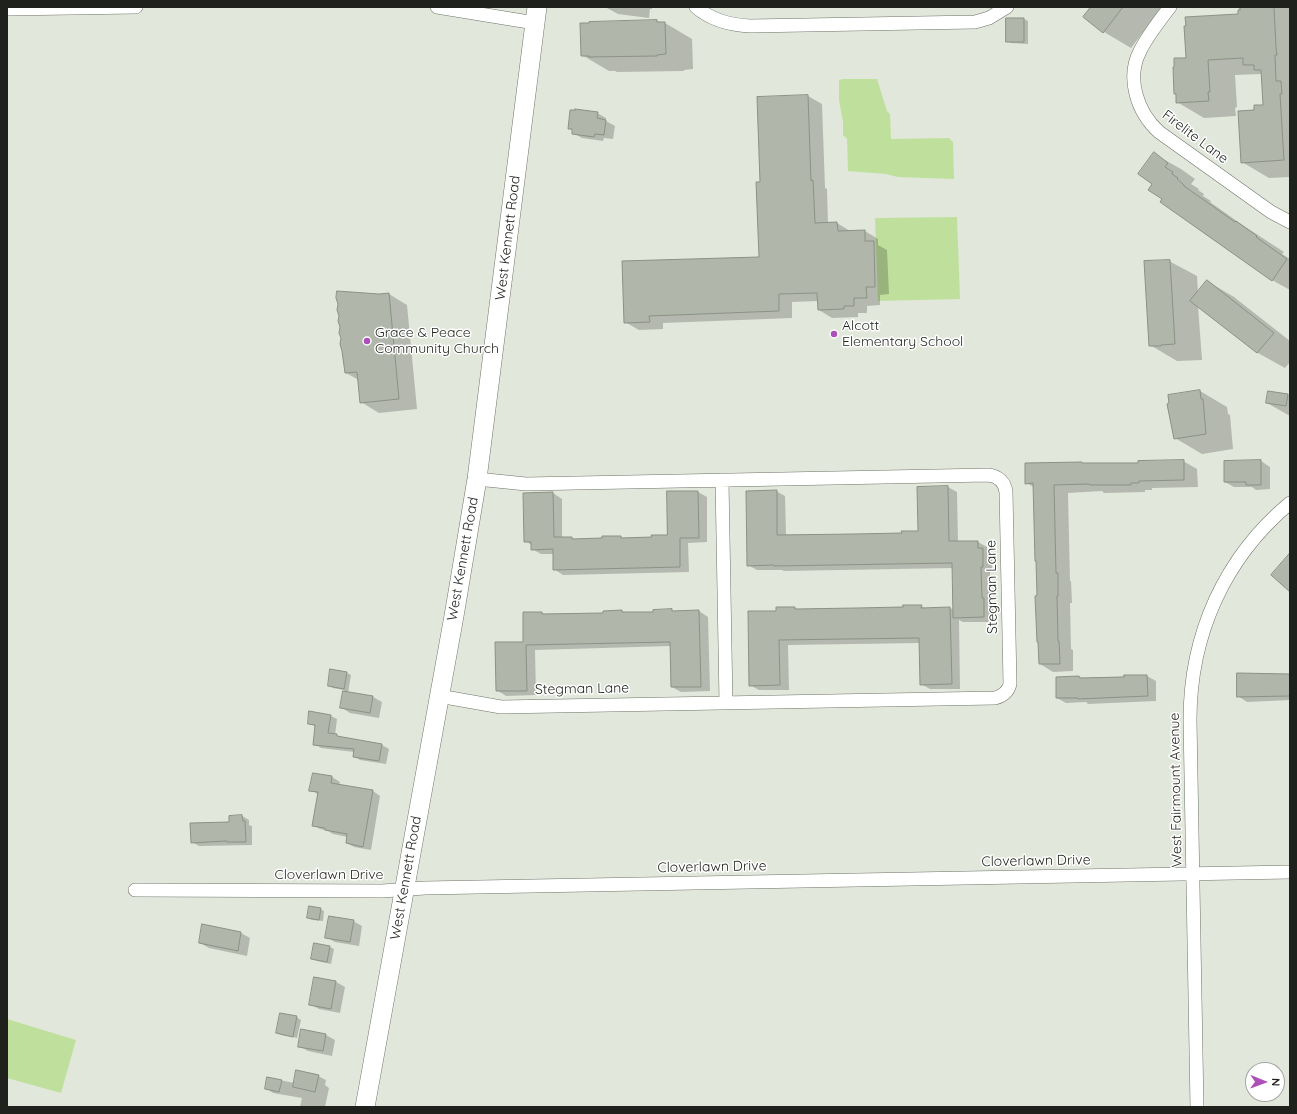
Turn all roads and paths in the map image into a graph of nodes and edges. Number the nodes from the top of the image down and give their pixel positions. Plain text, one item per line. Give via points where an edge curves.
1 (136, 7) edge
2 (438, 7) edge
3 (696, 7) edge
4 (1007, 7) edge
5 (1170, 7) edge
6 (7, 9) edge
7 (536, 15) edge
8 (1290, 222) edge
9 (477, 479) junction
10 (722, 480) junction
11 (1290, 503) edge
12 (439, 696) junction
13 (726, 703) junction
14 (1290, 872) edge
15 (1193, 874) junction
16 (135, 890) dead end
17 (404, 890) junction
18 (365, 1107) edge
19 (1197, 1107) edge

1 - 6 street
2 - 7 street
3 - 4 street via 722,21 750,26 975,22 989,18
5 - 8 street, Firelite Lane via 1140,51 1136,62 1134,85 1144,115 1159,132 1271,212
7 - 9 street, West Kennett Road
9 - 10 street, Stegman Lane via 526,484
9 - 12 street, West Kennett Road
10 - 13 street
10 - 13 street, Stegman Lane via 988,475 1001,480 1006,492 1010,681 1004,695 995,698
11 - 15 street, West Fairmount Avenue via 1265,526 1231,570 1215,600 1198,648 1190,703
12 - 13 street, Stegman Lane via 501,707
12 - 17 street, West Kennett Road
14 - 15 street, Cloverlawn Drive
15 - 17 street, Cloverlawn Drive
15 - 19 street, West Fairmount Avenue
16 - 17 street, Cloverlawn Drive
17 - 18 street, West Kennett Road

